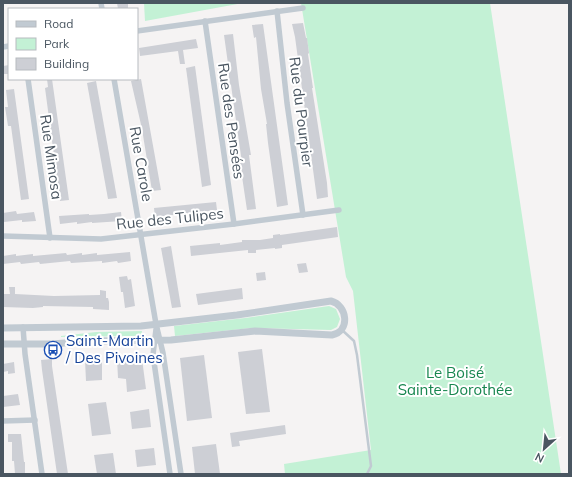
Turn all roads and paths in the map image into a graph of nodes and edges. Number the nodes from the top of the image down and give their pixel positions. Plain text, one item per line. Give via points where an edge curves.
1 (303, 8) dead end
2 (277, 12) junction
3 (205, 21) junction
4 (138, 30) edge
5 (28, 80) edge
6 (114, 80) edge
7 (339, 210) dead end
8 (303, 215) junction
9 (234, 224) junction
10 (141, 234) junction
11 (3, 236) edge
12 (50, 238) junction
13 (156, 324) junction
14 (23, 327) junction
15 (3, 328) edge
16 (342, 329) junction
17 (157, 340) junction
18 (3, 344) edge
19 (24, 344) junction
20 (35, 420) junction
21 (3, 421) edge
22 (42, 474) edge
23 (170, 474) edge
24 (181, 474) edge
25 (367, 474) edge

1 - 2 street
2 - 3 street
2 - 8 street, Rue du Pourpier
3 - 4 street
3 - 9 street, Rue des Pensées
5 - 12 street, Rue Mimosa
6 - 10 street, Rue Carole
7 - 8 street, Rue des Tulipes
8 - 9 street, Rue des Tulipes
9 - 10 street, Rue des Tulipes
10 - 12 street, Rue des Tulipes via 101,239
10 - 13 street, Rue Carole
11 - 12 street, Rue des Tulipes
13 - 14 street
13 - 16 street via 331,301 340,306 344,314 345,324
13 - 17 street, Rue Carole
14 - 15 street
14 - 19 street
16 - 17 street via 332,335 255,332
16 - 25 lane via 354,342 357,355 371,466
17 - 19 street
17 - 23 street via 153,355
17 - 24 street via 163,353
18 - 19 street
19 - 20 street
20 - 21 street
20 - 22 street

